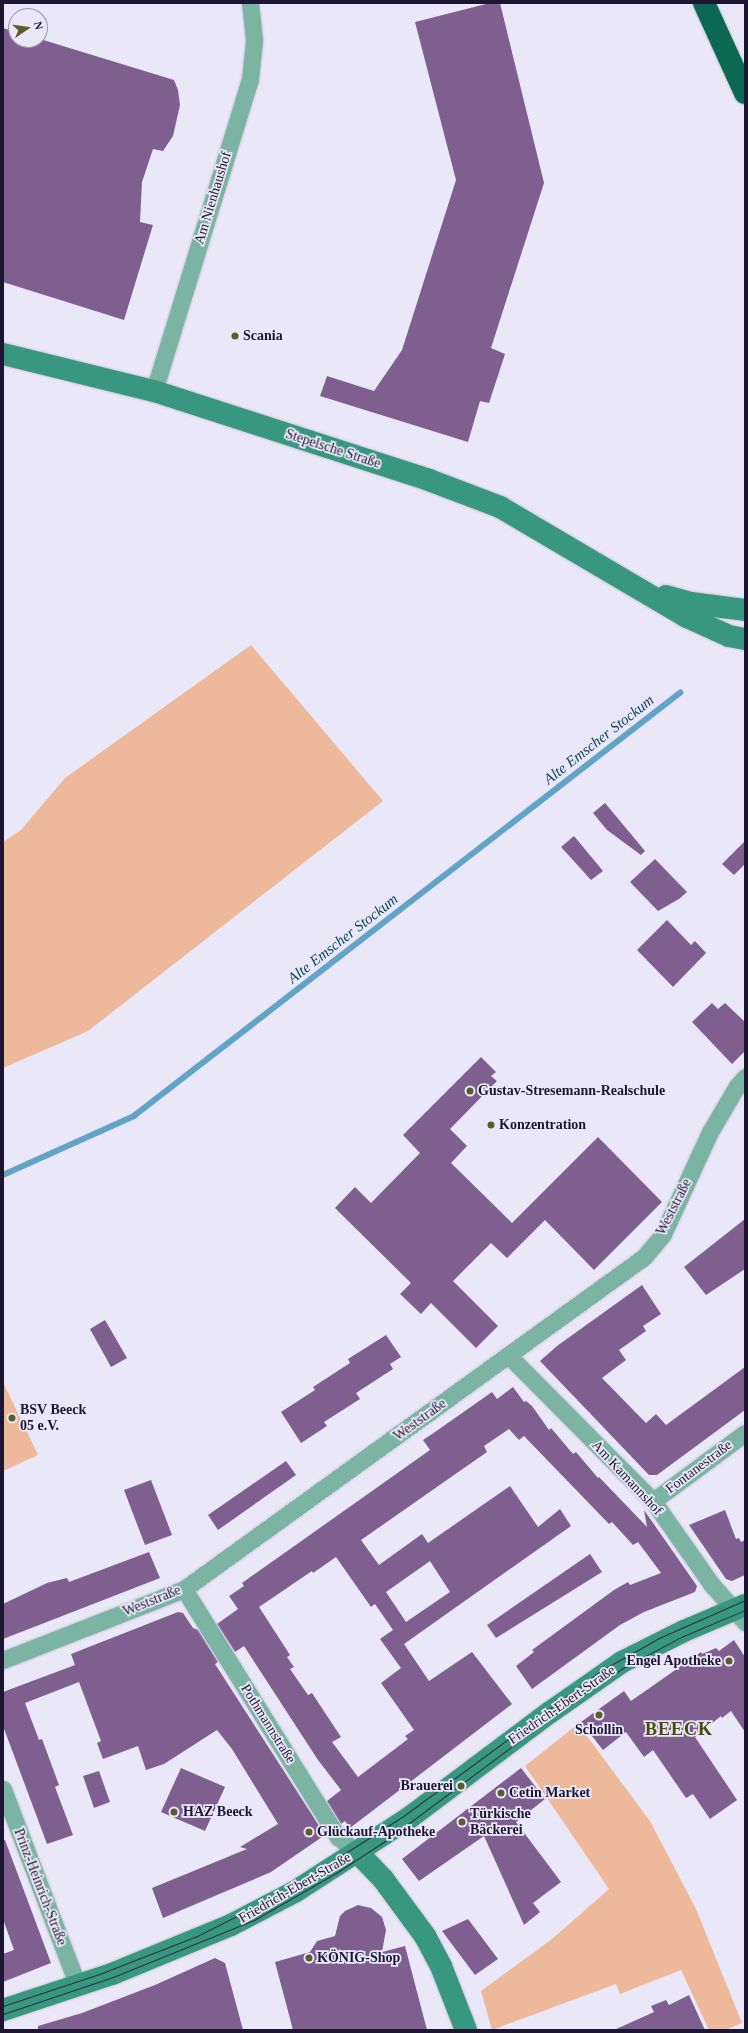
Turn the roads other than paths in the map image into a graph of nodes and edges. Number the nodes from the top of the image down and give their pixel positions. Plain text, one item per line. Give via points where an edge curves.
1 (250, 3) edge
2 (704, 3) edge
3 (745, 93) edge
4 (3, 354) edge
5 (154, 391) junction
6 (644, 590) junction
7 (745, 610) edge
8 (745, 639) edge
9 (745, 1077) edge
10 (509, 1356) junction
11 (745, 1433) edge
12 (653, 1501) junction
13 (184, 1589) junction
14 (741, 1612) edge
15 (3, 1660) edge
16 (3, 1789) edge
17 (358, 1853) junction
18 (78, 1986) junction
19 (3, 2010) edge
20 (466, 2030) edge

1 - 5 street, Am Nienhaushof via 254,40 250,79
2 - 3 highway
4 - 5 street, Stepelsche Straße
5 - 6 street, Stepelsche Straße via 429,480 500,507
6 - 7 street, Stepelsche Straße via 691,603
6 - 8 street, Stepelsche Straße via 687,616 729,636
9 - 10 street, Weststraße via 710,1132 663,1234 644,1257
10 - 12 street, Am Kamannshof
10 - 13 street, Weststraße
11 - 12 street, Fontanestraße
12 - 14 street, Am Kamannshof via 712,1585
13 - 15 street, Weststraße
13 - 17 street, Pothmannstraße via 338,1837
14 - 17 street, Friedrich-Ebert-Straße via 622,1662
16 - 18 street, Prinz-Heinrich-Straße
17 - 18 street, Friedrich-Ebert-Straße via 296,1891 231,1925
17 - 20 street via 383,1879 425,1936 441,1966
18 - 19 street, Friedrich-Ebert-Straße

